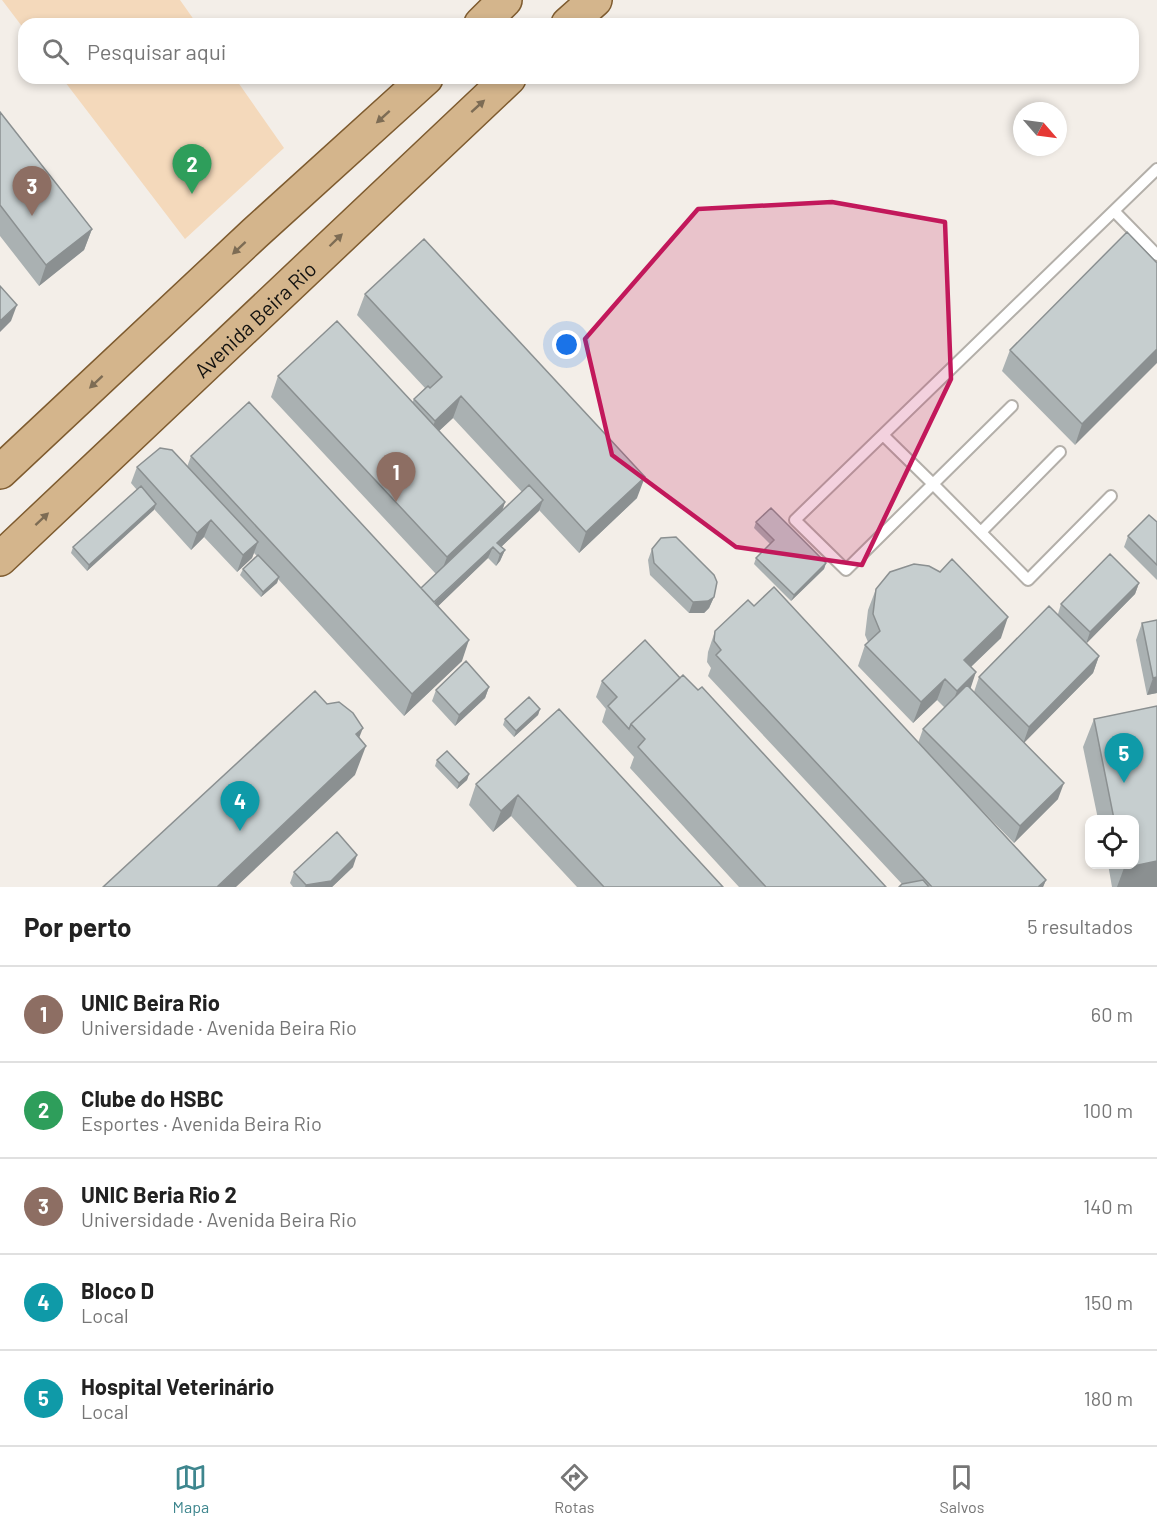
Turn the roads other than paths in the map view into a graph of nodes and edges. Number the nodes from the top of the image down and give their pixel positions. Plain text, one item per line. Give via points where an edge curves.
1 (505, 0) edge
2 (595, 0) edge
3 (488, 18) edge
4 (575, 18) edge
5 (419, 84) edge
6 (503, 84) edge
7 (1157, 169) edge
8 (1113, 211) junction
9 (1157, 255) edge
10 (1012, 406) dead end
11 (883, 435) junction
12 (1060, 452) dead end
13 (0, 472) edge
14 (933, 484) junction
15 (1111, 496) dead end
16 (981, 532) junction
17 (0, 559) edge

1 - 3 main road
2 - 4 main road
5 -> 13 main road
17 -> 6 main road, Avenida Beira Rio
7 - 8 lane
8 - 9 lane
8 - 11 lane
10 - 14 lane
11 - 14 lane
11 - 14 lane via 795,520 846,570
12 - 16 lane
14 - 16 lane
15 - 16 lane via 1028,580

